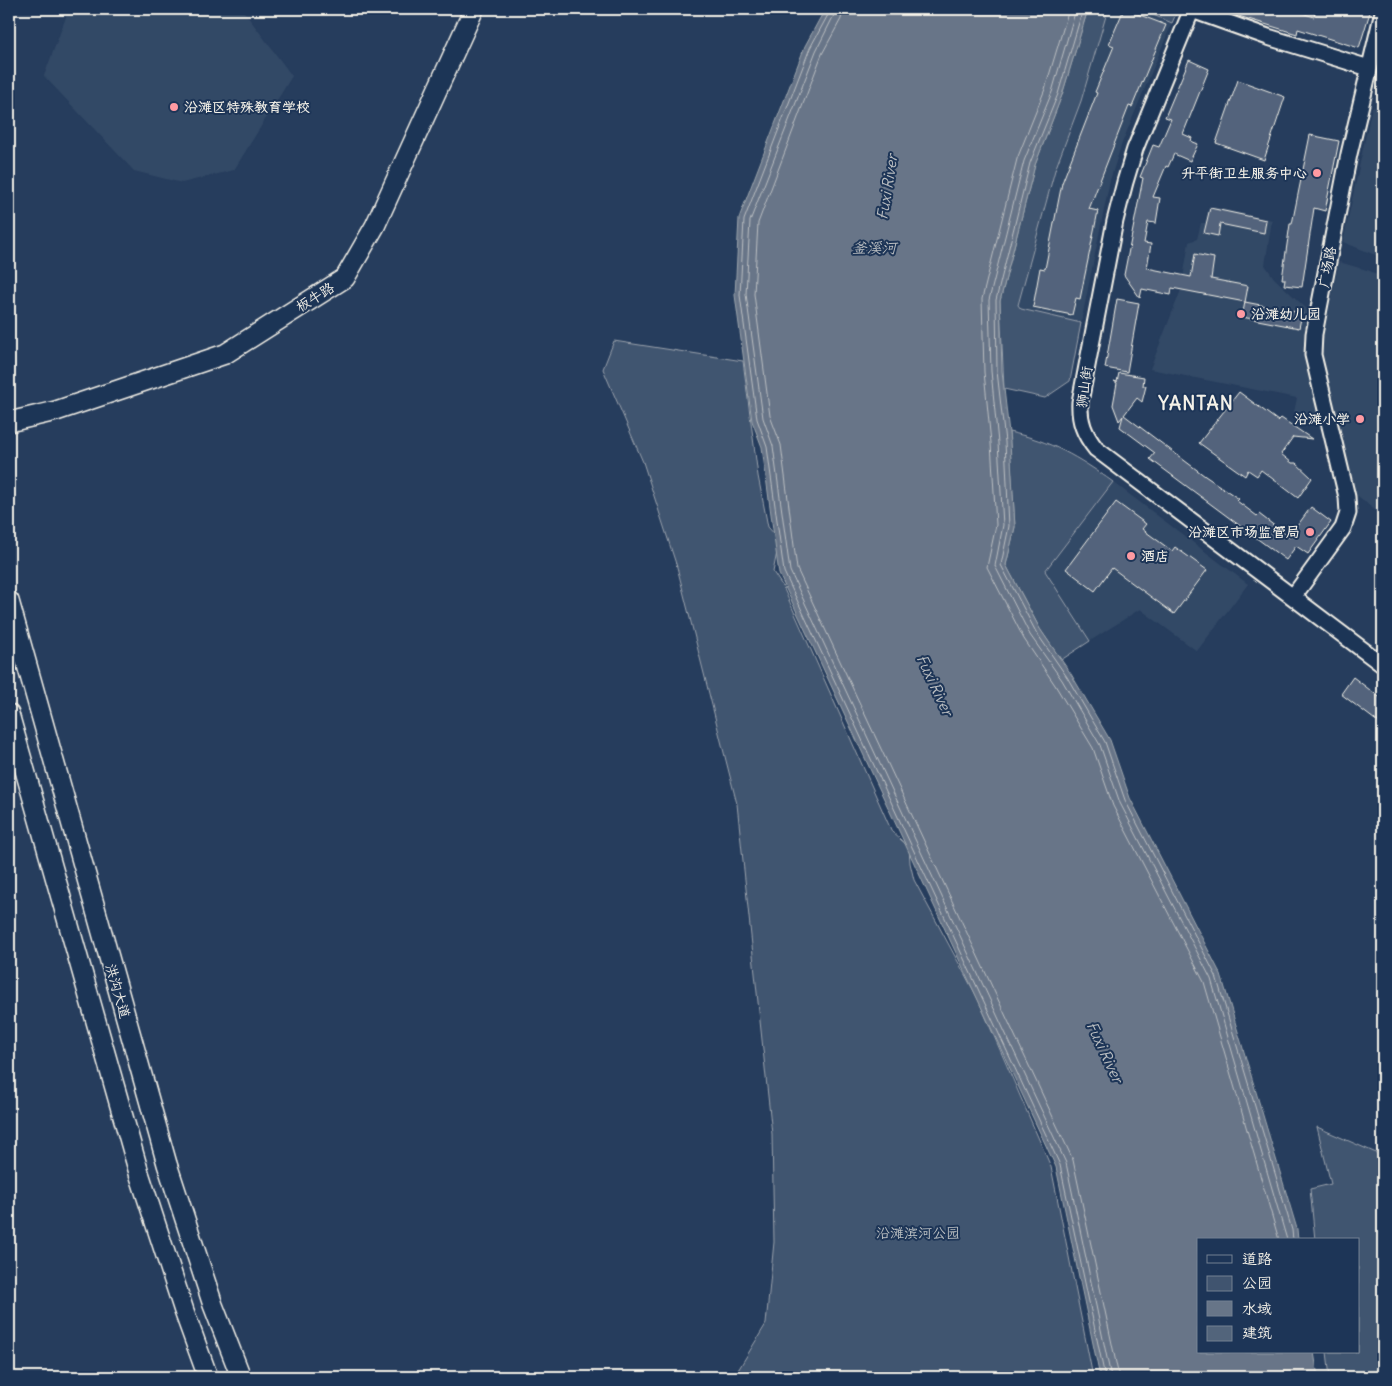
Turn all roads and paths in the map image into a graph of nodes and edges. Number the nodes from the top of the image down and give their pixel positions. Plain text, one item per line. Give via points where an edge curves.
1 (474, 9) edge
2 (1192, 9) edge
3 (1383, 12) edge
4 (1369, 68) junction
5 (9, 422) edge
6 (1293, 597) junction
7 (9, 601) edge
8 (1383, 665) edge
9 (9, 714) edge
10 (208, 1377) edge
11 (241, 1377) edge

1 - 5 main road, 板牛路 via 375,226 345,278 225,354 56,411
2 - 4 street via 1268,37
2 - 6 street, 狮山街 via 1135,149 1125,182 1081,392 1082,428 1096,450
3 - 4 street, 广场路
4 - 6 street, 广场路 via 1314,334 1314,355 1348,496 1348,513 1343,528
6 - 8 street, 狮山街
7 - 11 main road, 洪沟大道 via 167,1164 213,1305
9 - 10 main road via 139,1173

